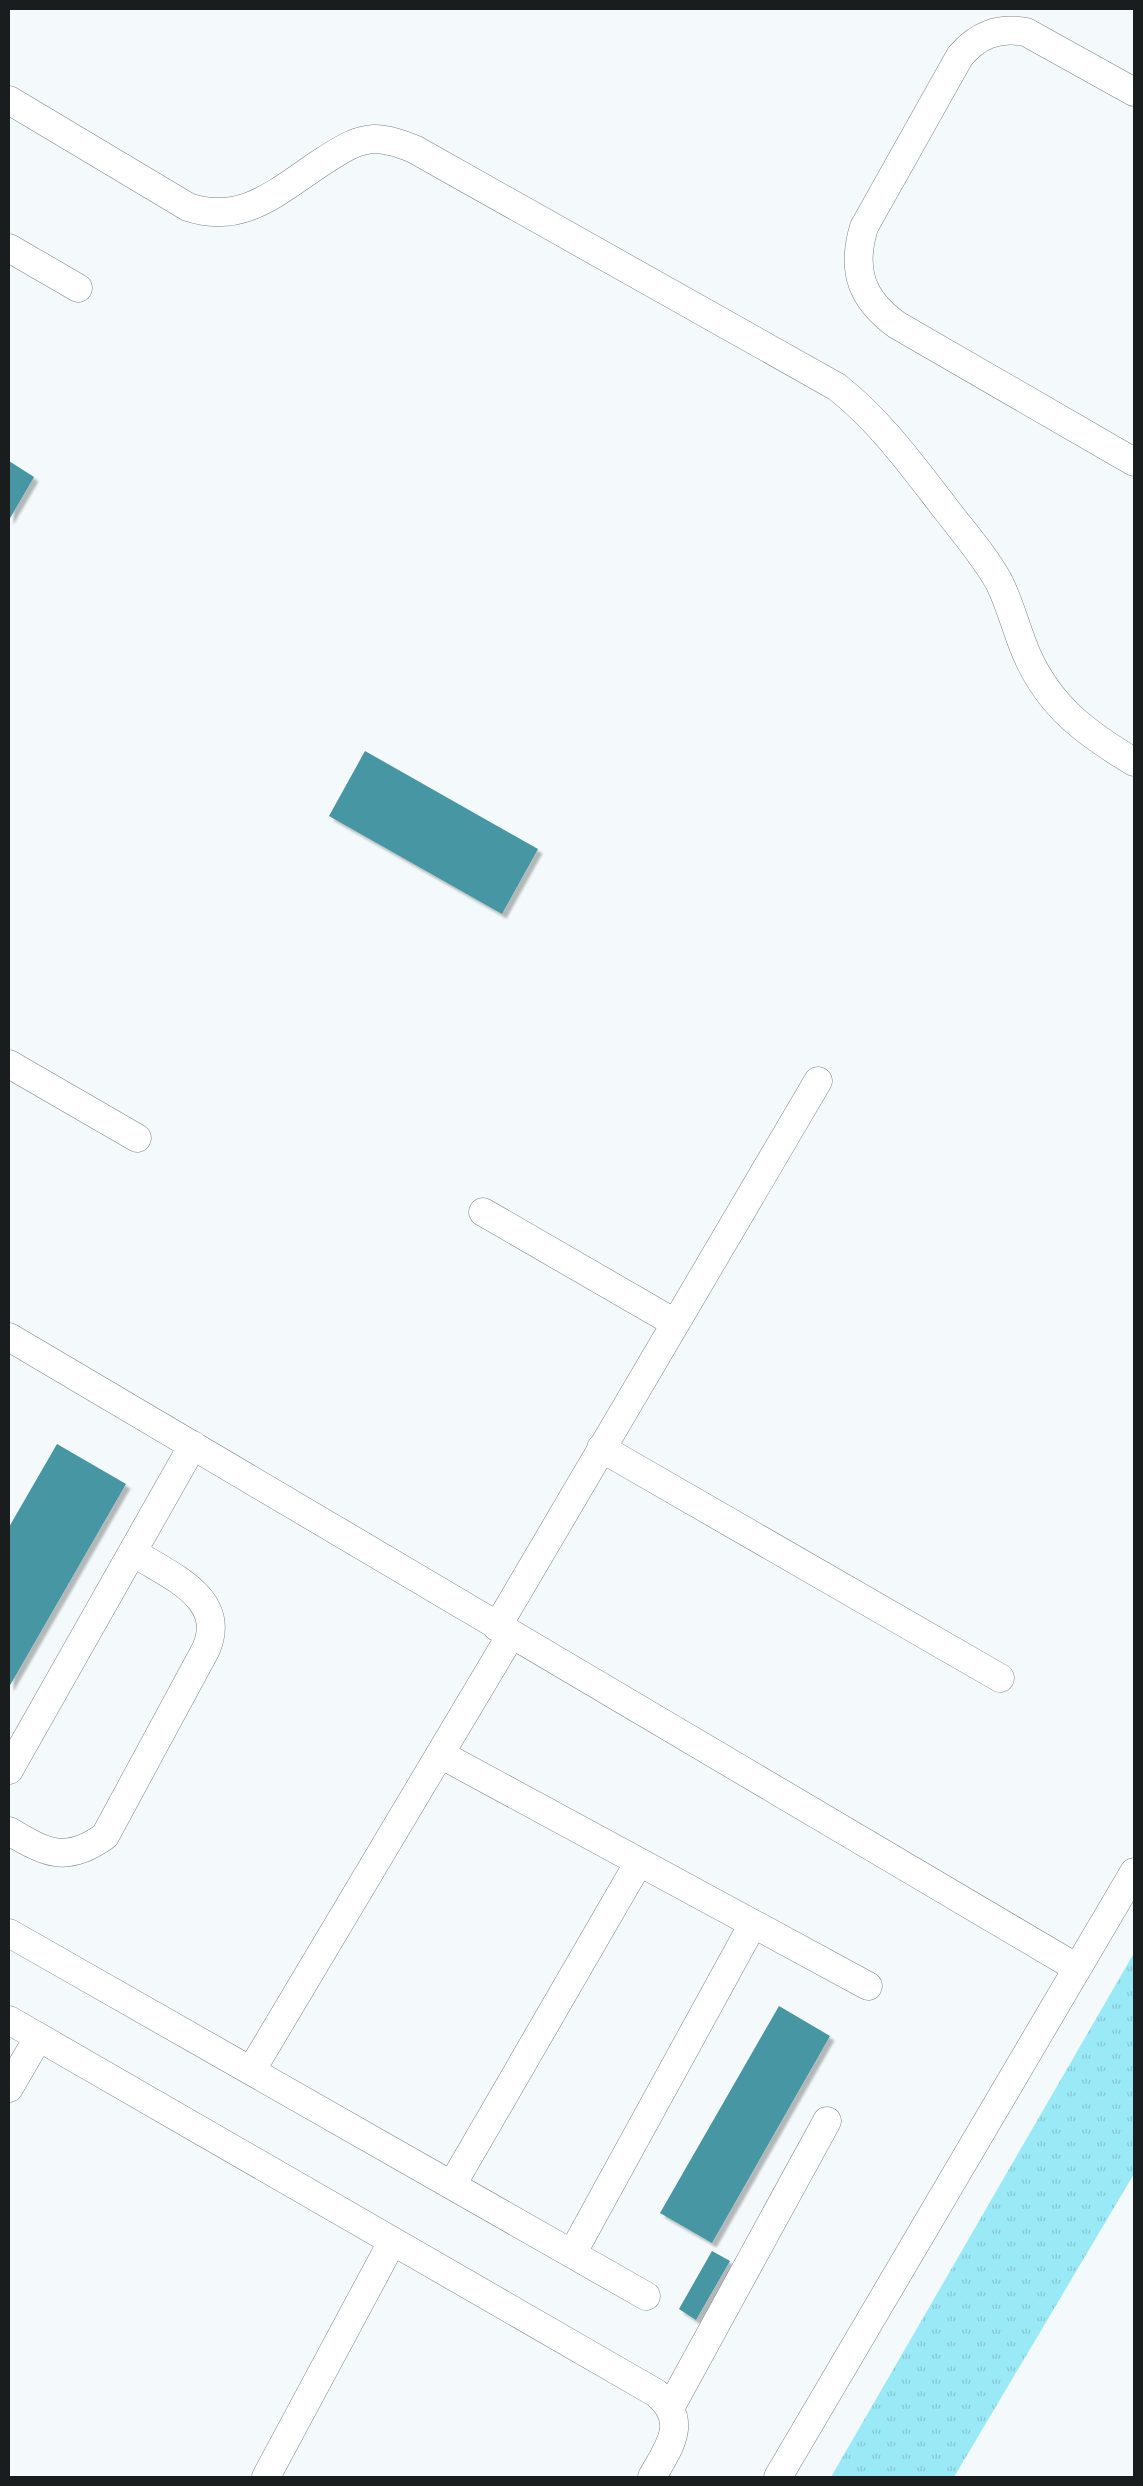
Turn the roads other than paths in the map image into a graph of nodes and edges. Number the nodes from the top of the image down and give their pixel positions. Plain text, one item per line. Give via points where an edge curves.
1 (1134, 92) edge
2 (9, 100) edge
3 (9, 248) edge
4 (78, 288) dead end
5 (1134, 462) edge
6 (1134, 762) edge
7 (9, 1064) edge
8 (818, 1081) dead end
9 (137, 1138) dead end
10 (483, 1212) dead end
11 (675, 1323) junction
12 (9, 1337) edge
13 (193, 1446) junction
14 (602, 1448) junction
15 (133, 1552) junction
16 (504, 1631) junction
17 (1000, 1678) dead end
18 (440, 1754) junction
19 (9, 1770) edge
20 (9, 1831) edge
21 (639, 1862) junction
22 (1134, 1872) edge
23 (752, 1924) junction
24 (9, 1933) edge
25 (1077, 1968) junction
26 (868, 1986) dead end
27 (9, 2020) edge
28 (38, 2038) junction
29 (251, 2071) junction
30 (9, 2088) edge
31 (827, 2121) dead end
32 (452, 2185) junction
33 (392, 2242) junction
34 (572, 2254) junction
35 (646, 2296) dead end
36 (670, 2408) junction
37 (266, 2477) edge
38 (652, 2477) edge
39 (778, 2477) edge

1 - 5 street via 1026,32 1011,29 982,36 960,56 864,227 858,245 862,282 870,300 882,314
2 - 6 street via 188,207 219,214 249,208 347,146 375,139 395,142 414,149 837,387 885,430 980,551 1000,585 1038,676 1062,709 1084,730
3 - 4 street
7 - 9 street
8 - 11 street
10 - 11 street
11 - 14 street
12 - 13 street
13 - 15 street
13 - 16 street
14 - 16 street
14 - 17 street
15 - 19 street
15 - 20 street via 201,1597 211,1617 212,1633 206,1649 104,1836 90,1847 72,1853 54,1853 36,1847
16 - 18 street
16 - 25 street
18 - 21 street
18 - 29 street
21 - 23 street
21 - 32 street
22 - 25 street
23 - 26 street
23 - 34 street
24 - 29 street
25 - 39 street
27 - 28 street
28 - 30 street
28 - 33 street
29 - 32 street
31 - 36 street
32 - 34 street
33 - 36 street via 656,2393
33 - 37 street
34 - 35 street
36 - 38 street via 675,2429 673,2440

